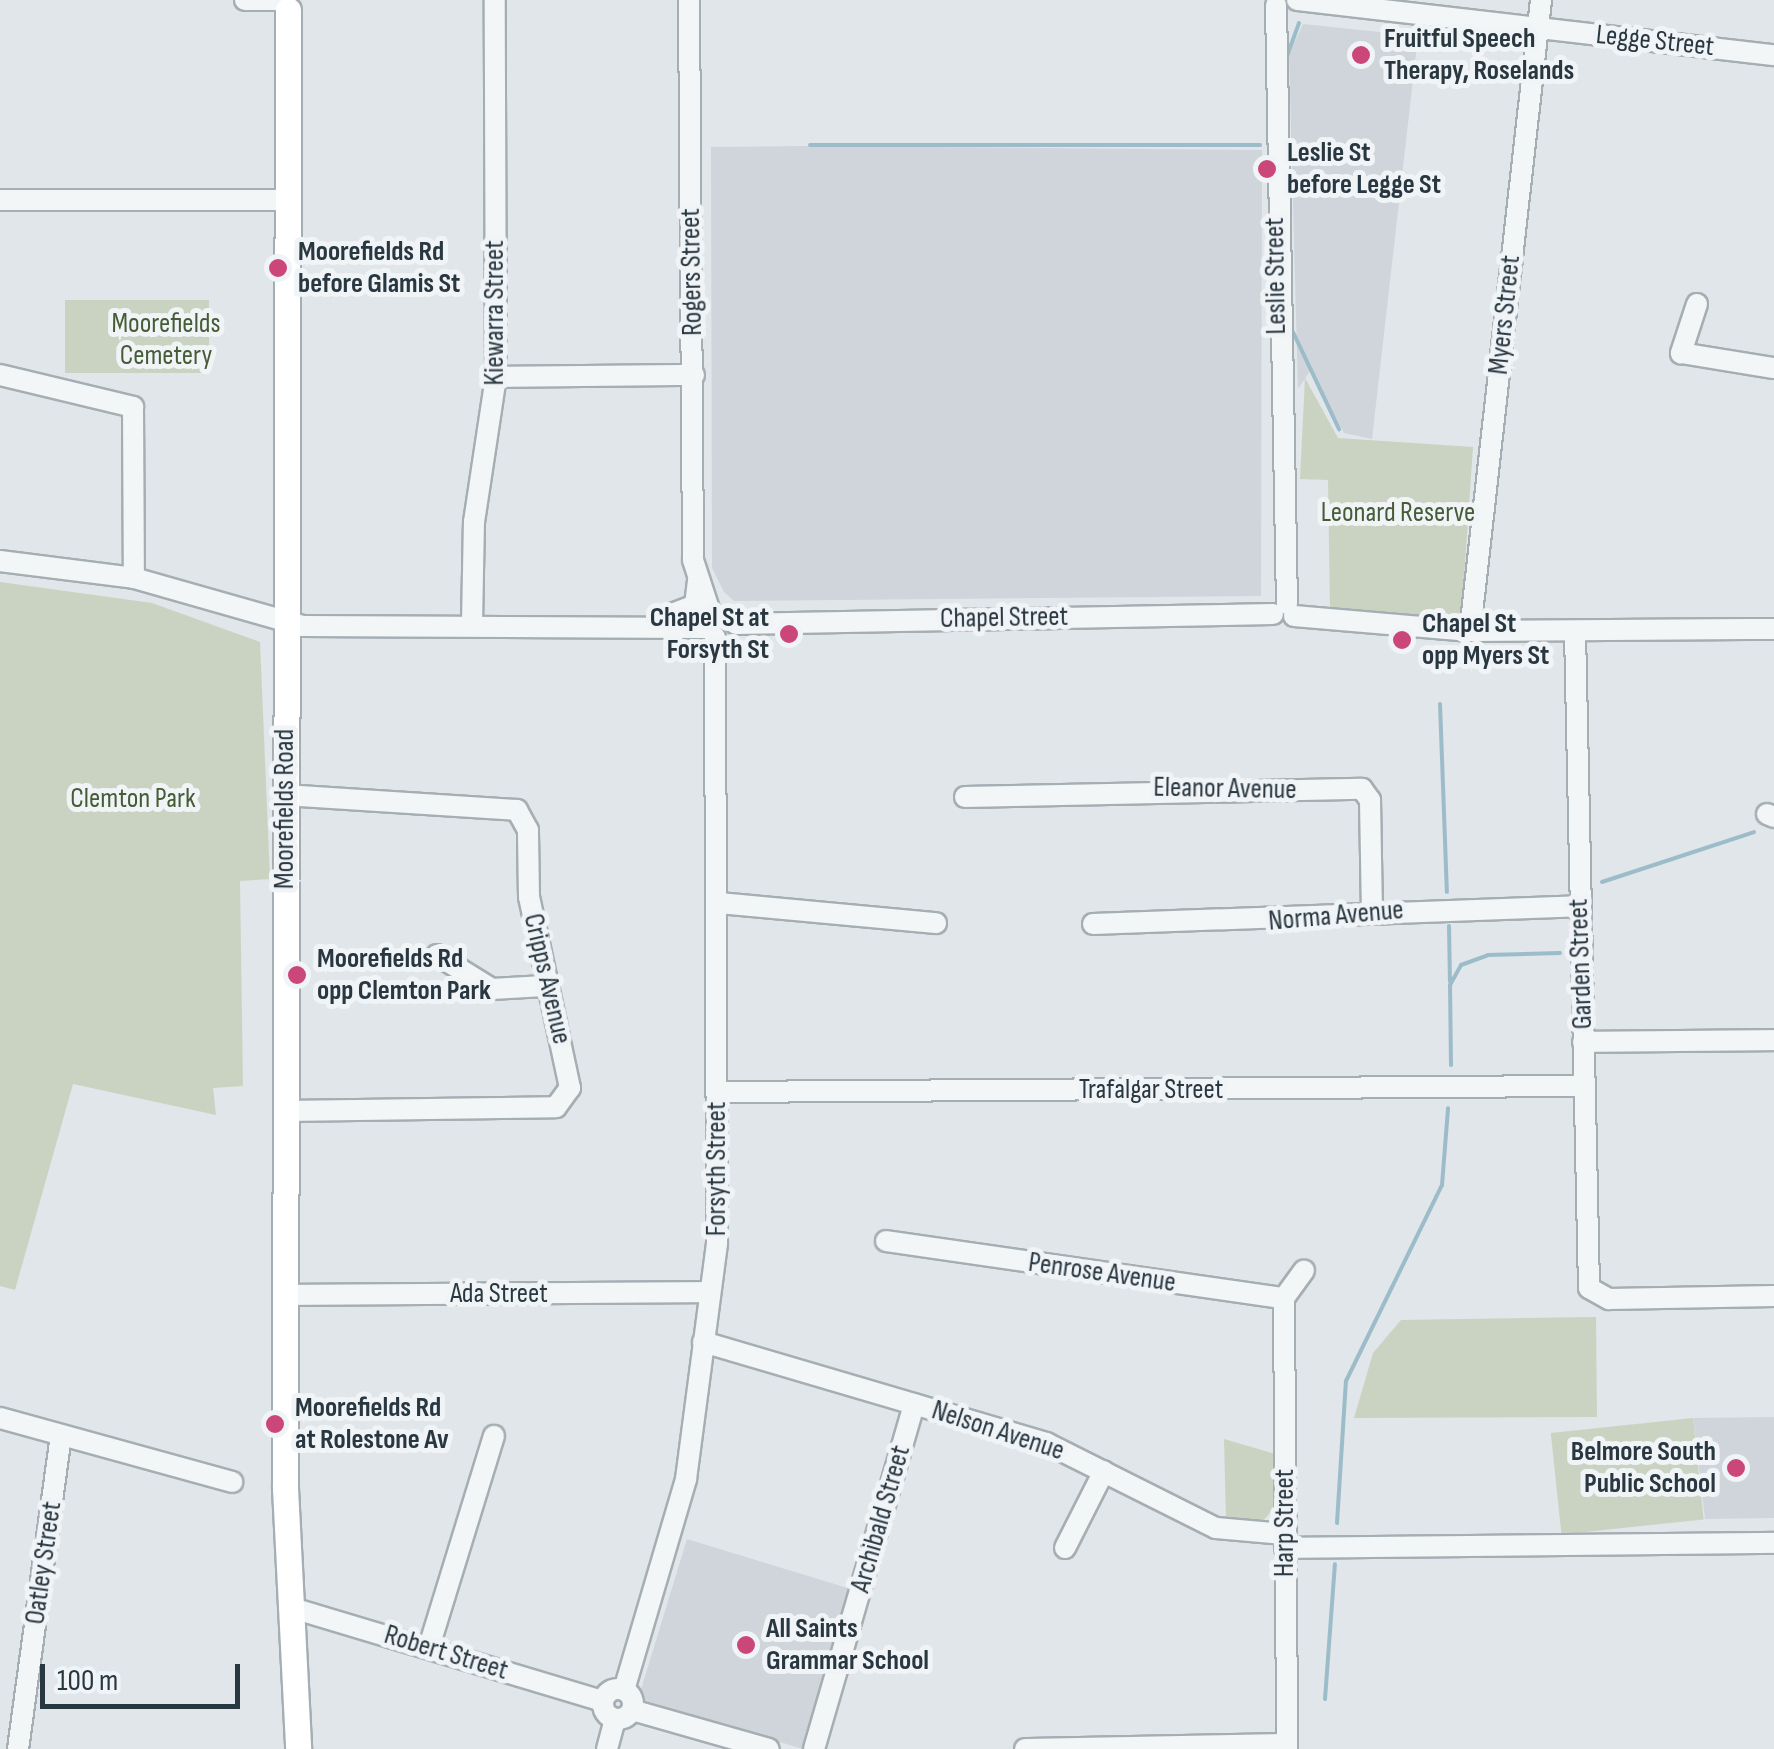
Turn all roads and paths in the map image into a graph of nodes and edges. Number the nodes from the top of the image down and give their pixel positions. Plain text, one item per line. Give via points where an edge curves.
1 (245, 0) edge
2 (496, 0) edge
3 (690, 0) edge
4 (1297, 0) edge
5 (1541, 0) edge
6 (1276, 2) edge
7 (286, 3) edge
8 (1538, 28) junction
9 (1774, 54) edge
10 (0, 200) edge
11 (290, 200) junction
12 (1697, 304) dead end
13 (1774, 368) edge
14 (0, 374) edge
15 (694, 375) junction
16 (496, 376) junction
17 (696, 545) junction
18 (0, 561) edge
19 (134, 578) junction
20 (698, 580) junction
21 (1285, 611) junction
22 (669, 615) junction
23 (711, 620) junction
24 (632, 621) junction
25 (285, 624) junction
26 (472, 624) junction
27 (1774, 629) edge
28 (1470, 631) junction
29 (1575, 631) junction
30 (286, 796) junction
31 (965, 797) dead end
32 (718, 903) junction
33 (1579, 906) junction
34 (1372, 910) junction
35 (936, 923) dead end
36 (1094, 924) dead end
37 (437, 955) dead end
38 (544, 986) junction
39 (1774, 1040) edge
40 (1583, 1042) junction
41 (1584, 1086) junction
42 (718, 1092) junction
43 (285, 1111) junction
44 (886, 1241) dead end
45 (1304, 1270) dead end
46 (710, 1292) junction
47 (287, 1296) junction
48 (1774, 1296) edge
49 (1284, 1298) junction
50 (703, 1342) junction
51 (914, 1404) junction
52 (0, 1418) edge
53 (61, 1436) junction
54 (494, 1436) dead end
55 (1104, 1471) junction
56 (232, 1482) dead end
57 (1284, 1541) junction
58 (1774, 1543) edge
59 (1065, 1548) dead end
60 (289, 1607) junction
61 (429, 1646) junction
62 (624, 1706) junction
63 (1287, 1746) edge
64 (1134, 1747) edge
65 (18, 1749) edge
66 (284, 1749) edge
67 (298, 1749) edge
68 (606, 1749) edge
69 (768, 1749) edge
70 (814, 1749) edge
71 (1026, 1749) edge

1 - 7 street
2 - 16 street, Kiewarra Street
3 - 15 street, Rogers Street
4 - 8 street, Legge Street
5 - 8 street, Myers Street
6 - 21 street, Leslie Street
7 - 11 main road, Moorefields Road
8 - 9 street, Legge Street
8 - 28 street, Myers Street
10 - 11 street
11 - 25 main road, Moorefields Road
12 - 13 street via 1680,353
14 - 19 street via 134,408
15 - 16 street
15 - 17 street, Rogers Street
16 - 26 street, Kiewarra Street via 474,522
17 - 20 street, Rogers Street
17 - 23 street, Rogers Street
18 - 19 street
19 - 25 street
20 - 22 street via 695,604
20 - 23 street, Rogers Street
21 - 23 street, Chapel Street
21 - 28 street, Chapel Street
22 - 23 street
22 - 24 street
23 - 24 street
23 - 32 street, Forsyth Street
24 - 26 street
25 - 26 street
25 - 30 main road, Moorefields Road
27 - 29 street, Chapel Street
28 - 29 street, Chapel Street
29 - 33 street, Garden Street
30 - 38 street, Cripps Avenue via 517,810 528,830
30 - 43 main road, Moorefields Road
31 - 34 street, Eleanor Avenue via 1362,789 1370,800
32 - 35 street
32 - 42 street, Forsyth Street
33 - 34 street, Norma Avenue
33 - 40 street, Garden Street
34 - 36 street, Norma Avenue via 1260,924
37 - 38 street via 492,989
38 - 43 street, Cripps Avenue via 570,1075 560,1106
39 - 40 street
40 - 41 street, Garden Street
41 - 42 street, Trafalgar Street
41 - 48 street, Garden Street via 1585,1271 1594,1294
42 - 46 street, Forsyth Street
43 - 47 main road, Moorefields Road
44 - 49 street, Penrose Avenue
45 - 49 street
46 - 47 street, Ada Street
46 - 50 street, Forsyth Street
47 - 60 main road, Moorefields Road
49 - 57 street, Harp Street
50 - 51 street, Nelson Avenue
50 - 62 street, Forsyth Street via 686,1479
51 - 55 street, Nelson Avenue via 1046,1443
51 - 70 street, Archibald Street
52 - 53 street
53 - 56 street
53 - 65 street, Oatley Street
54 - 61 street
55 - 57 street, Nelson Avenue via 1216,1528
55 - 59 street
57 - 58 street, Nelson Avenue
57 - 63 street, Harp Street
60 - 61 street, Robert Street
60 - 66 main road, Moorefields Road
60 - 67 main road, Moorefields Road
61 - 62 street, Robert Street
62 - 68 street, Forsyth Street
62 - 69 street
63 - 64 street
64 - 71 street

